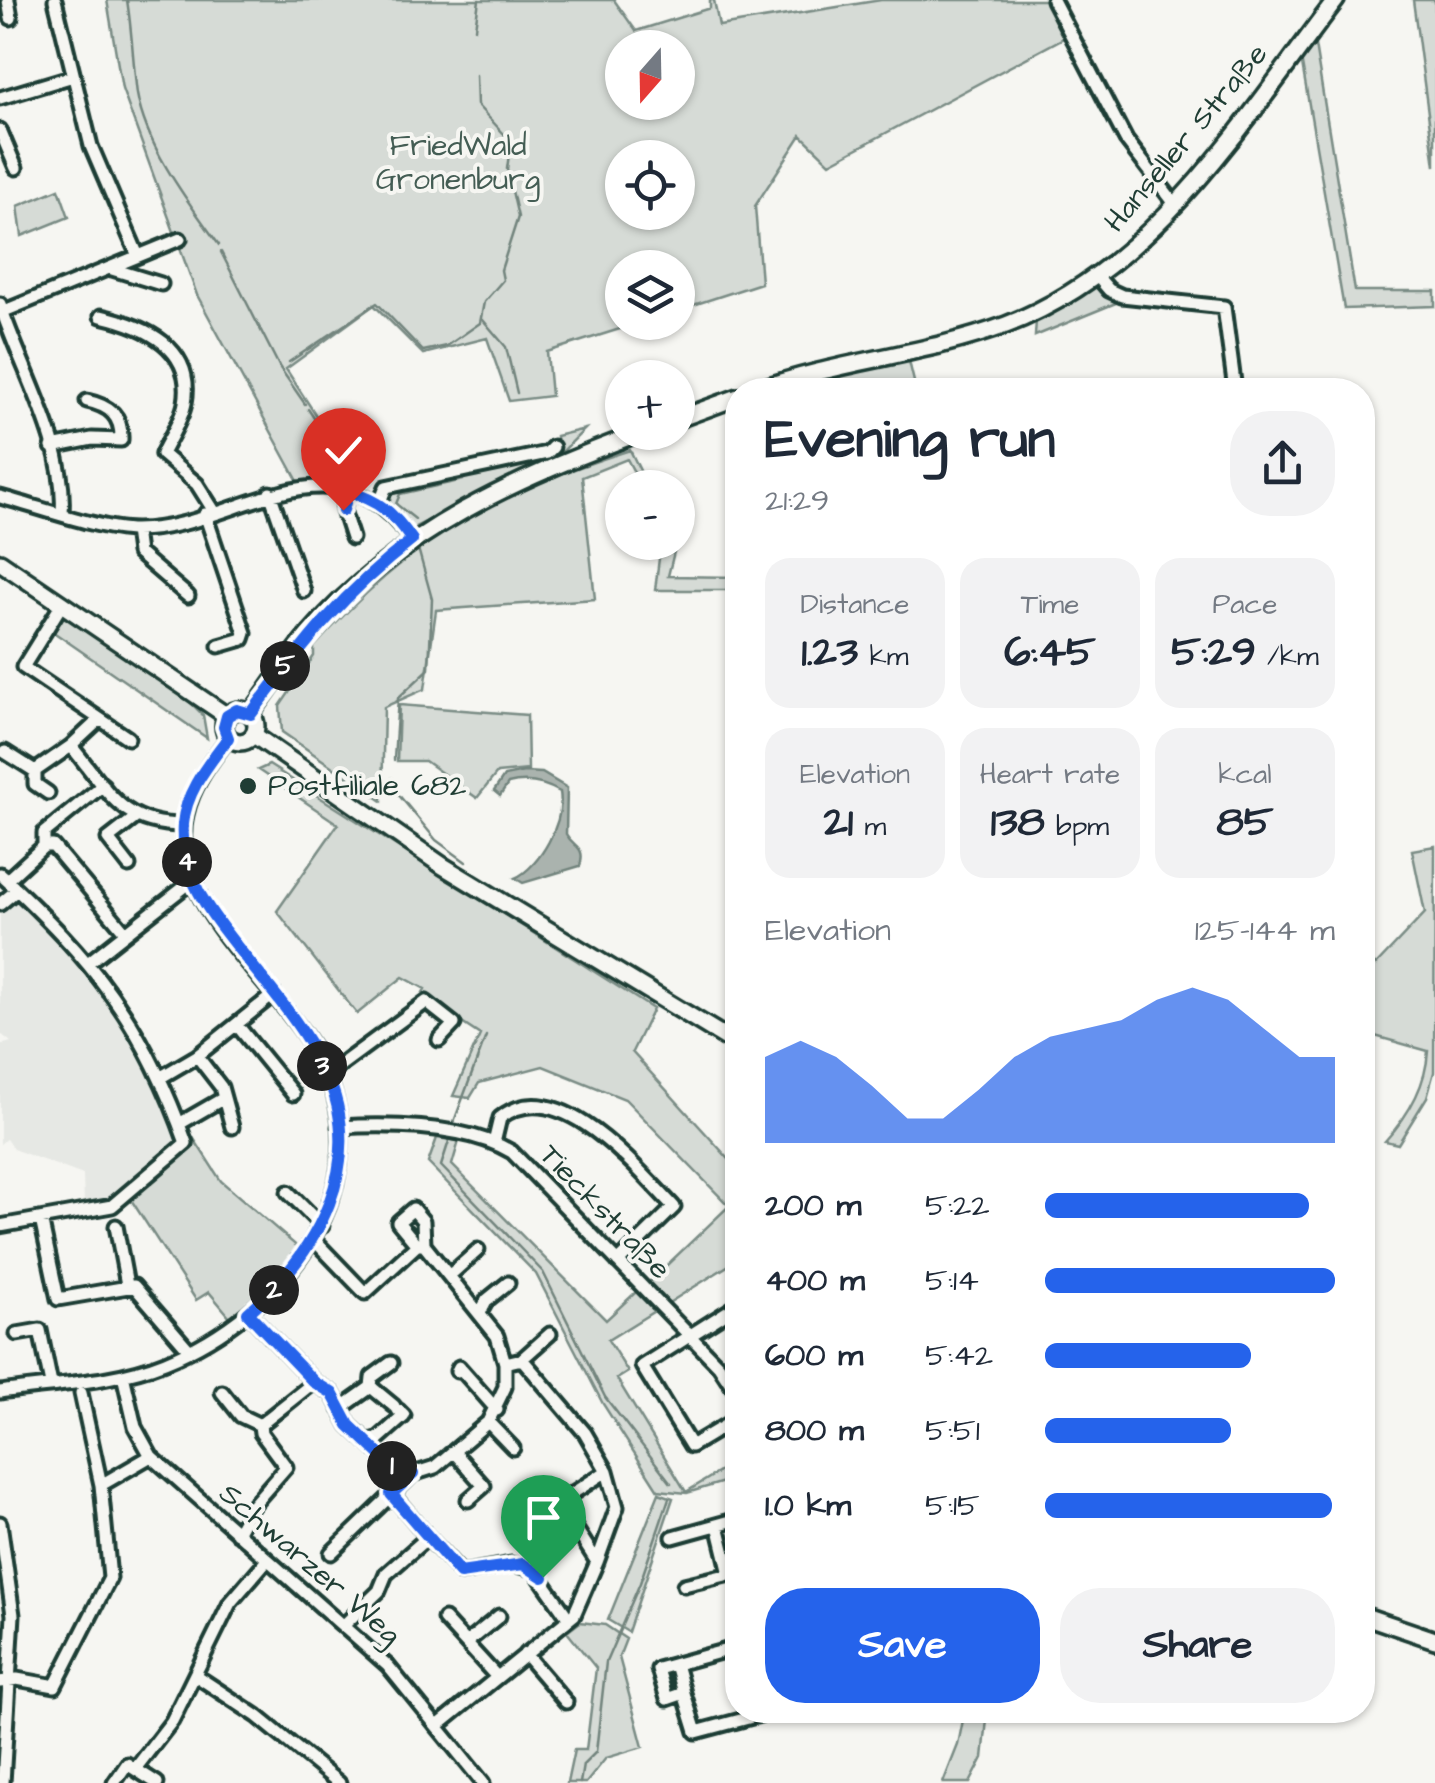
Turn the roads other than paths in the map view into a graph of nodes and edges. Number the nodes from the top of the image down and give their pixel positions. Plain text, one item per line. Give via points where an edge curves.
1 (8, 0) edge
2 (55, 0) edge
3 (1053, 0) edge
4 (1336, 0) edge
5 (11, 18) dead end
6 (70, 77) junction
7 (0, 98) edge
8 (0, 130) edge
9 (16, 168) dead end
10 (1174, 204) junction
11 (180, 239) dead end
12 (138, 256) junction
13 (109, 268) junction
14 (1098, 276) junction
15 (160, 284) dead end
16 (1, 308) edge
17 (101, 316) dead end
18 (794, 378) edge
19 (1234, 378) edge
20 (88, 402) dead end
21 (725, 402) edge
22 (695, 413) edge
23 (52, 447) junction
24 (553, 447) dead end
25 (605, 447) edge
26 (348, 492) junction
27 (270, 494) junction
28 (0, 497) edge
29 (380, 502) junction
30 (62, 513) junction
31 (210, 513) junction
32 (136, 530) junction
33 (352, 538) dead end
34 (412, 540) junction
35 (0, 562) edge
36 (304, 591) dead end
37 (188, 596) dead end
38 (62, 604) junction
39 (219, 646) dead end
40 (251, 714) junction
41 (227, 716) junction
42 (100, 719) junction
43 (254, 735) junction
44 (128, 738) dead end
45 (228, 738) junction
46 (71, 746) junction
47 (5, 752) dead end
48 (35, 771) junction
49 (103, 785) junction
50 (48, 793) dead end
51 (135, 818) junction
52 (183, 825) junction
53 (44, 846) junction
54 (129, 866) dead end
55 (3, 877) edge
56 (192, 880) junction
57 (17, 890) junction
58 (0, 904) edge
59 (125, 932) junction
60 (90, 962) junction
61 (274, 994) junction
62 (237, 1025) junction
63 (725, 1037) edge
64 (440, 1040) dead end
65 (197, 1056) junction
66 (162, 1076) junction
67 (327, 1076) junction
68 (293, 1094) dead end
69 (224, 1098) junction
70 (179, 1124) junction
71 (340, 1127) junction
72 (232, 1128) dead end
73 (494, 1143) junction
74 (288, 1192) dead end
75 (41, 1218) junction
76 (0, 1226) edge
77 (116, 1226) dead end
78 (322, 1226) junction
79 (314, 1240) junction
80 (478, 1250) dead end
81 (618, 1262) junction
82 (450, 1275) junction
83 (508, 1283) dead end
84 (127, 1285) junction
85 (248, 1313) junction
86 (480, 1313) junction
87 (725, 1313) edge
88 (17, 1334) dead end
89 (550, 1334) dead end
90 (688, 1335) junction
91 (190, 1350) junction
92 (522, 1359) junction
93 (391, 1362) dead end
94 (506, 1363) junction
95 (456, 1370) dead end
96 (123, 1376) junction
97 (725, 1376) edge
98 (314, 1382) junction
99 (51, 1384) junction
100 (371, 1387) junction
101 (0, 1392) edge
102 (222, 1392) dead end
103 (81, 1393) dead end
104 (340, 1410) junction
105 (497, 1410) junction
106 (488, 1422) junction
107 (260, 1425) junction
108 (725, 1426) edge
109 (366, 1442) junction
110 (512, 1448) dead end
111 (454, 1452) junction
112 (152, 1456) junction
113 (607, 1471) junction
114 (413, 1474) junction
115 (100, 1485) junction
116 (391, 1494) junction
117 (468, 1500) dead end
118 (725, 1523) edge
119 (0, 1524) edge
120 (718, 1525) junction
121 (237, 1533) junction
122 (428, 1536) junction
123 (674, 1537) dead end
124 (331, 1552) dead end
125 (725, 1554) edge
126 (267, 1560) junction
127 (596, 1562) junction
128 (725, 1575) edge
129 (684, 1585) dead end
130 (499, 1616) dead end
131 (444, 1619) dead end
132 (569, 1619) junction
133 (1375, 1619) edge
134 (344, 1625) junction
135 (1435, 1640) edge
136 (466, 1643) junction
137 (725, 1651) edge
138 (525, 1654) junction
139 (195, 1675) junction
140 (497, 1677) junction
141 (6, 1681) edge
142 (566, 1702) dead end
143 (730, 1723) edge
144 (440, 1724) junction
145 (135, 1770) junction
146 (482, 1782) edge
147 (3, 1783) edge
148 (114, 1783) edge
149 (157, 1783) edge
150 (339, 1783) edge

1 - 5 street
2 - 6 street
3 - 10 street via 1126,140
4 - 10 main road, Hanseller Straße
6 - 7 street
6 - 12 street via 116,214
8 - 9 street
10 - 14 main road, Hanseller Straße
11 - 12 street
12 - 13 street
13 - 15 street
13 - 16 street
14 - 18 main road, Hanseller Straße via 1003,326
14 - 19 street via 1122,296 1224,307
16 - 23 street
17 - 31 street via 147,330 178,357 185,405 162,454 197,484
20 - 23 street via 116,414 121,440
21 - 22 main road
23 - 30 street via 64,488
24 - 29 street via 386,487
25 - 34 main road via 497,490
26 - 27 street via 298,486
26 - 29 street
26 - 33 street via 343,510
27 - 31 street
27 - 36 street
28 - 30 street
29 - 34 street
30 - 32 street
31 - 32 street
31 - 39 street via 245,632
32 - 37 street via 138,552
34 - 40 main road via 310,632
35 - 38 main road
38 - 41 main road
38 - 42 street via 23,667
40 - 41 main road via 237,710
40 - 43 main road
41 - 45 main road
42 - 44 street
42 - 46 street
43 - 45 main road via 244,742
43 - 63 main road via 431,859
45 - 52 street via 194,787
46 - 48 street
46 - 49 street
47 - 48 street
48 - 50 street via 36,784
49 - 51 street
49 - 53 street via 44,833
51 - 52 street
51 - 54 street via 108,839
52 - 56 street
53 - 55 street
53 - 59 street via 53,846
55 - 57 street
56 - 59 street
56 - 61 street
57 - 58 street
57 - 60 street
59 - 60 street
60 - 66 street
61 - 62 street
61 - 67 street
62 - 65 street
62 - 68 street
64 - 67 street via 454,1024 426,1002
65 - 66 street
65 - 69 street
66 - 70 street
67 - 71 street
69 - 70 street
69 - 72 street
70 - 75 street via 186,1142 112,1206
71 - 73 street, Tieckstraße via 432,1131
71 - 78 street via 339,1168
73 - 81 street, Tieckstraße via 522,1162
73 - 81 street via 500,1118 533,1106 605,1135 674,1207
74 - 78 street
75 - 76 street
75 - 84 street via 58,1299
77 - 84 street
78 - 79 street
79 - 82 street via 365,1293 420,1245
79 - 85 street
80 - 82 street
81 - 90 street, Tieckstraße
82 - 86 street
83 - 86 street
84 - 91 street
85 - 91 street
85 - 98 street
86 - 94 street
87 - 90 street
88 - 99 street via 40,1330
89 - 92 street
90 - 97 street, Tieckstraße
90 - 108 street via 642,1366 691,1446
91 - 96 street
92 - 94 street
92 - 113 street via 586,1433
93 - 100 street via 372,1377
94 - 105 street
95 - 105 street
96 - 99 street
96 - 112 street, Schwarzer Weg via 135,1427
98 - 104 street via 332,1393
98 - 107 street
99 - 101 street
100 - 104 street
100 - 109 street via 404,1416
102 - 107 street via 241,1416
103 - 115 street
104 - 109 street
105 - 106 street
106 - 110 street
106 - 111 street
107 - 121 street via 286,1467
109 - 114 street via 392,1466
111 - 114 street
111 - 117 street via 484,1486
112 - 115 street
112 - 121 street, Schwarzer Weg
113 - 127 street via 617,1507
113 - 127 street via 558,1502
114 - 116 street
115 - 141 street via 110,1578 55,1686
116 - 122 street
116 - 124 street
118 - 120 street
119 - 141 street via 12,1615
120 - 123 street
120 - 125 street
121 - 126 street, Schwarzer Weg
122 - 132 street via 460,1573 511,1564 534,1570
122 - 134 street
126 - 134 street, Schwarzer Weg
126 - 139 street via 230,1603
127 - 132 street
128 - 129 street
130 - 136 street
131 - 136 street
132 - 138 street
133 - 135 main road
134 - 144 street, Schwarzer Weg
136 - 140 street
137 - 143 street via 658,1669 667,1698 684,1693 696,1732
138 - 140 street
138 - 142 street
139 - 145 street
139 - 150 street
140 - 144 street
141 - 147 street
144 - 146 street, Schwarzer Weg
145 - 148 street via 127,1764
145 - 149 street

